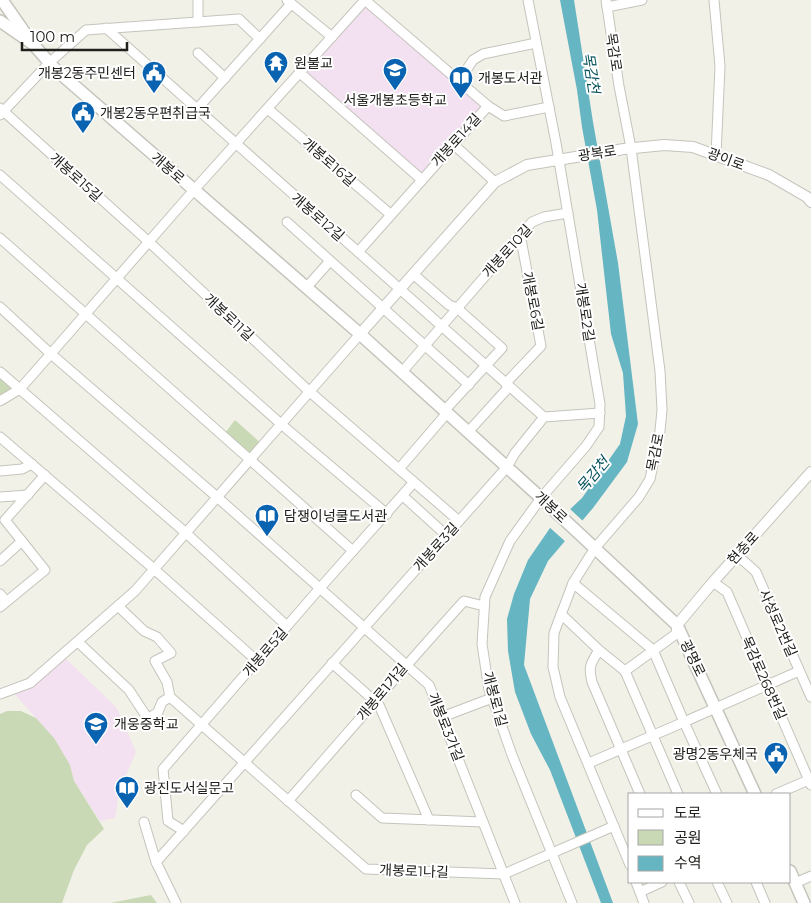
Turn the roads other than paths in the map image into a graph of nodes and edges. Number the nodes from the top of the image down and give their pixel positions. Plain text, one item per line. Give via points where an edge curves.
1 (2, 0) edge
2 (10, 0) edge
3 (198, 0) edge
4 (365, 0) edge
5 (528, 0) edge
6 (642, 0) edge
7 (714, 0) edge
8 (289, 2) edge
9 (606, 3) edge
10 (0, 10) edge
11 (0, 21) edge
12 (198, 22) junction
13 (106, 28) junction
14 (332, 37) junction
15 (260, 39) junction
16 (536, 43) junction
17 (33, 44) junction
18 (198, 53) dead end
19 (49, 63) junction
20 (300, 73) junction
21 (225, 78) junction
22 (459, 81) junction
23 (488, 106) junction
24 (549, 107) junction
25 (268, 109) junction
26 (197, 110) junction
27 (1, 112) edge
28 (235, 144) junction
29 (453, 144) junction
30 (628, 149) junction
31 (716, 155) junction
32 (560, 159) junction
33 (0, 175) edge
34 (421, 179) junction
35 (495, 182) junction
36 (194, 190) junction
37 (811, 202) edge
38 (568, 213) junction
39 (390, 214) junction
40 (287, 222) dead end
41 (520, 234) junction
42 (0, 238) edge
43 (149, 242) junction
44 (358, 252) junction
45 (330, 260) junction
46 (413, 274) junction
47 (118, 278) junction
48 (306, 288) junction
49 (400, 289) junction
50 (0, 307) edge
51 (383, 308) junction
52 (456, 308) junction
53 (86, 314) junction
54 (441, 326) junction
55 (360, 334) junction
56 (425, 345) junction
57 (51, 354) junction
58 (486, 366) junction
59 (0, 372) edge
60 (402, 372) junction
61 (506, 383) junction
62 (469, 385) junction
63 (20, 390) junction
64 (310, 392) junction
65 (0, 401) edge
66 (446, 412) junction
67 (600, 413) junction
68 (544, 417) junction
69 (281, 424) junction
70 (468, 432) junction
71 (0, 437) edge
72 (250, 459) junction
73 (32, 464) junction
74 (507, 467) junction
75 (399, 469) junction
76 (0, 471) edge
77 (811, 472) edge
78 (45, 475) junction
79 (414, 482) junction
80 (28, 494) junction
81 (402, 496) junction
82 (0, 497) edge
83 (217, 497) junction
84 (543, 499) junction
85 (387, 514) junction
86 (3, 520) edge
87 (459, 521) junction
88 (186, 533) junction
89 (446, 535) junction
90 (22, 541) junction
91 (593, 546) junction
92 (354, 551) junction
93 (737, 555) junction
94 (0, 561) edge
95 (154, 569) junction
96 (713, 582) junction
97 (573, 583) junction
98 (320, 588) junction
99 (0, 594) edge
100 (3, 604) edge
101 (118, 606) junction
102 (484, 606) junction
103 (560, 614) junction
104 (677, 625) junction
105 (287, 626) junction
106 (365, 627) junction
107 (78, 642) junction
108 (599, 650) junction
109 (653, 650) junction
110 (256, 661) junction
111 (332, 663) junction
112 (406, 664) junction
113 (625, 671) junction
114 (800, 671) junction
115 (767, 685) junction
116 (0, 694) edge
117 (170, 697) junction
118 (811, 697) edge
119 (492, 698) junction
120 (375, 702) junction
121 (716, 707) junction
122 (442, 717) junction
123 (684, 722) junction
124 (202, 725) junction
125 (652, 736) junction
126 (621, 749) junction
127 (244, 762) junction
128 (589, 763) junction
129 (810, 781) edge
130 (640, 793) edge
131 (678, 793) edge
132 (717, 793) edge
133 (755, 793) edge
134 (779, 793) edge
135 (356, 795) dead end
136 (288, 801) junction
137 (429, 820) junction
138 (144, 822) dead end
139 (483, 822) junction
140 (612, 827) junction
141 (184, 831) junction
142 (554, 851) junction
143 (628, 860) edge
144 (156, 862) junction
145 (791, 873) edge
146 (504, 874) junction
147 (811, 876) edge
148 (636, 883) edge
149 (660, 883) edge
150 (679, 883) edge
151 (717, 883) edge
152 (756, 883) edge
153 (795, 883) junction
154 (640, 892) junction
155 (176, 903) edge
156 (515, 903) edge
157 (572, 903) edge
158 (644, 903) edge
159 (689, 903) edge
160 (727, 903) edge
161 (765, 903) edge
162 (804, 903) edge

1 - 17 main road, 개봉로
2 - 17 main road via 32,29
3 - 12 street
4 - 14 street
4 - 22 street, 개봉로14길
5 - 16 street, 개봉로2길
6 - 9 street
7 - 31 street via 720,66
8 - 14 street
8 - 15 street
9 - 30 street, 목감로
10 - 17 main road, 개봉로
11 - 17 main road
12 - 13 street
12 - 15 street via 239,20
13 - 19 street via 86,30
13 - 26 street, 개봉로12길
14 - 20 street
15 - 21 street
16 - 22 street via 483,54 473,60
16 - 24 street, 개봉로2길
17 - 19 main road, 개봉로
18 - 21 street
19 - 27 street
19 - 36 main road, 개봉로
20 - 25 street
20 - 34 street
21 - 26 street
22 - 23 street, 개봉로14길
23 - 24 street via 504,116
23 - 29 street, 개봉로14길
24 - 32 street, 개봉로2길
25 - 28 street
25 - 39 street, 개봉로16길
26 - 28 street, 개봉로12길
27 - 43 street, 개봉로15길
28 - 36 street
28 - 44 street, 개봉로12길
29 - 34 street, 개봉로14길
29 - 35 street
30 - 31 street, 광이로 via 664,145 693,147
30 - 32 street, 광복로
30 - 91 street, 목감로 via 660,370 662,410 650,479 639,497
31 - 37 street, 광이로 via 769,175
32 - 35 street via 527,166
32 - 38 street, 개봉로2길
33 - 47 street
34 - 39 street, 개봉로14길
35 - 46 street
36 - 43 street
36 - 48 main road, 개봉로
38 - 41 street, 개봉로10길 via 532,222
38 - 67 street, 개봉로2길
39 - 44 street, 개봉로14길
40 - 45 street, 개봉로12길
41 - 52 street, 개봉로10길
41 - 61 street, 개봉로6길 via 541,346
42 - 53 street
43 - 47 street
43 - 64 street, 개봉로11길
44 - 49 street, 개봉로12길
45 - 48 street
45 - 51 street, 개봉로12길
46 - 49 street
46 - 52 street
47 - 53 street
47 - 69 street
48 - 55 main road, 개봉로
49 - 51 street
49 - 54 street
50 - 57 street
51 - 55 street
51 - 56 street, 개봉로12길
52 - 54 street, 개봉로10길
52 - 58 street via 502,348
53 - 57 street
53 - 72 street
54 - 56 street, 개봉로10길
54 - 58 street
55 - 60 main road, 개봉로
55 - 64 street
56 - 60 street, 개봉로10길
56 - 62 street
57 - 63 street
57 - 83 street
58 - 61 street
58 - 62 street
59 - 63 street
60 - 66 main road, 개봉로
61 - 68 street
61 - 70 street, 개봉로6길 via 507,389
62 - 66 street
63 - 65 street
63 - 88 street
64 - 69 street
64 - 75 street, 개봉로11길
66 - 70 main road, 개봉로
66 - 75 street
67 - 68 street
67 - 84 street, 개봉로2길 via 599,427
68 - 74 street
69 - 72 street
69 - 85 street
70 - 74 main road, 개봉로
71 - 73 street
72 - 83 street
72 - 92 street
73 - 76 street via 22,469
73 - 78 street
74 - 84 main road, 개봉로
74 - 87 street, 개봉로3길
75 - 79 street, 개봉로11길
77 - 93 street, 현충로
78 - 80 street
78 - 95 street
79 - 81 street, 개봉로5길
79 - 87 street, 개봉로11길
80 - 82 street
80 - 86 street
81 - 85 street, 개봉로5길
81 - 89 street
83 - 88 street
83 - 98 street
84 - 91 main road, 개봉로
84 - 102 street, 개봉로1길 via 510,540
85 - 92 street, 개봉로5길
86 - 90 street
87 - 89 street, 개봉로3길
88 - 95 street
88 - 105 street
89 - 106 street, 개봉로3길
90 - 94 street
90 - 100 street via 45,570
91 - 97 street, 목감로
91 - 104 main road, 광명로
92 - 98 street, 개봉로5길
93 - 96 street, 현충로
93 - 114 street, 사성로2번길 via 756,572
95 - 101 street
95 - 110 street
96 - 104 street, 현충로
96 - 115 street, 목감로268번길 via 726,592
97 - 103 street, 목감로
97 - 109 street
98 - 105 street, 개봉로5길
98 - 106 street
99 - 100 street
101 - 107 street
101 - 117 street via 144,631 157,637 171,653 155,661 167,682
102 - 112 street, 개봉로1가길 via 464,601
102 - 119 street, 개봉로1길 via 482,644
103 - 108 street
103 - 128 street, 목감로 via 554,633 553,667 560,697
104 - 109 street via 676,634
104 - 121 main road, 광명로
105 - 110 street, 개봉로5길
106 - 111 street, 개봉로3길
106 - 112 street, 개봉로3가길
107 - 116 street via 30,683
107 - 117 street via 129,690 148,719
108 - 113 street
108 - 126 street via 589,670
109 - 113 street
109 - 123 street
110 - 124 street, 개봉로5길
111 - 120 street
111 - 127 street, 개봉로3길
112 - 120 street, 개봉로1가길
112 - 122 street, 개봉로3가길 via 429,685
113 - 125 street
114 - 115 street
114 - 118 street, 사성로2번길
115 - 121 street
115 - 129 street, 목감로268번길
117 - 124 street
119 - 122 street
119 - 142 street, 개봉로1길 via 512,755
120 - 136 street, 개봉로1가길
120 - 137 street
121 - 123 street
121 - 133 main road, 광명로
122 - 139 street, 개봉로3가길
123 - 125 street
123 - 132 street
124 - 127 street
124 - 141 street, 개봉로5길 via 163,769 168,821
125 - 126 street
125 - 131 street
126 - 128 street
126 - 130 street
127 - 136 street, 개봉로1나길
127 - 141 street, 개봉로3길
128 - 140 street, 목감로
129 - 134 street
135 - 137 street via 382,818
136 - 146 street, 개봉로1나길 via 366,869
137 - 139 street
138 - 144 street
139 - 146 street, 개봉로3가길
140 - 142 street, 개봉로1나길
140 - 143 street, 목감로
141 - 144 street, 개봉로3길
142 - 146 street, 개봉로1나길
142 - 157 street, 개봉로1길
144 - 155 street
145 - 153 main road
146 - 156 street, 개봉로3가길
147 - 153 street
148 - 154 street
149 - 154 street
150 - 159 street
151 - 160 street
152 - 161 street
153 - 162 main road
154 - 158 street

